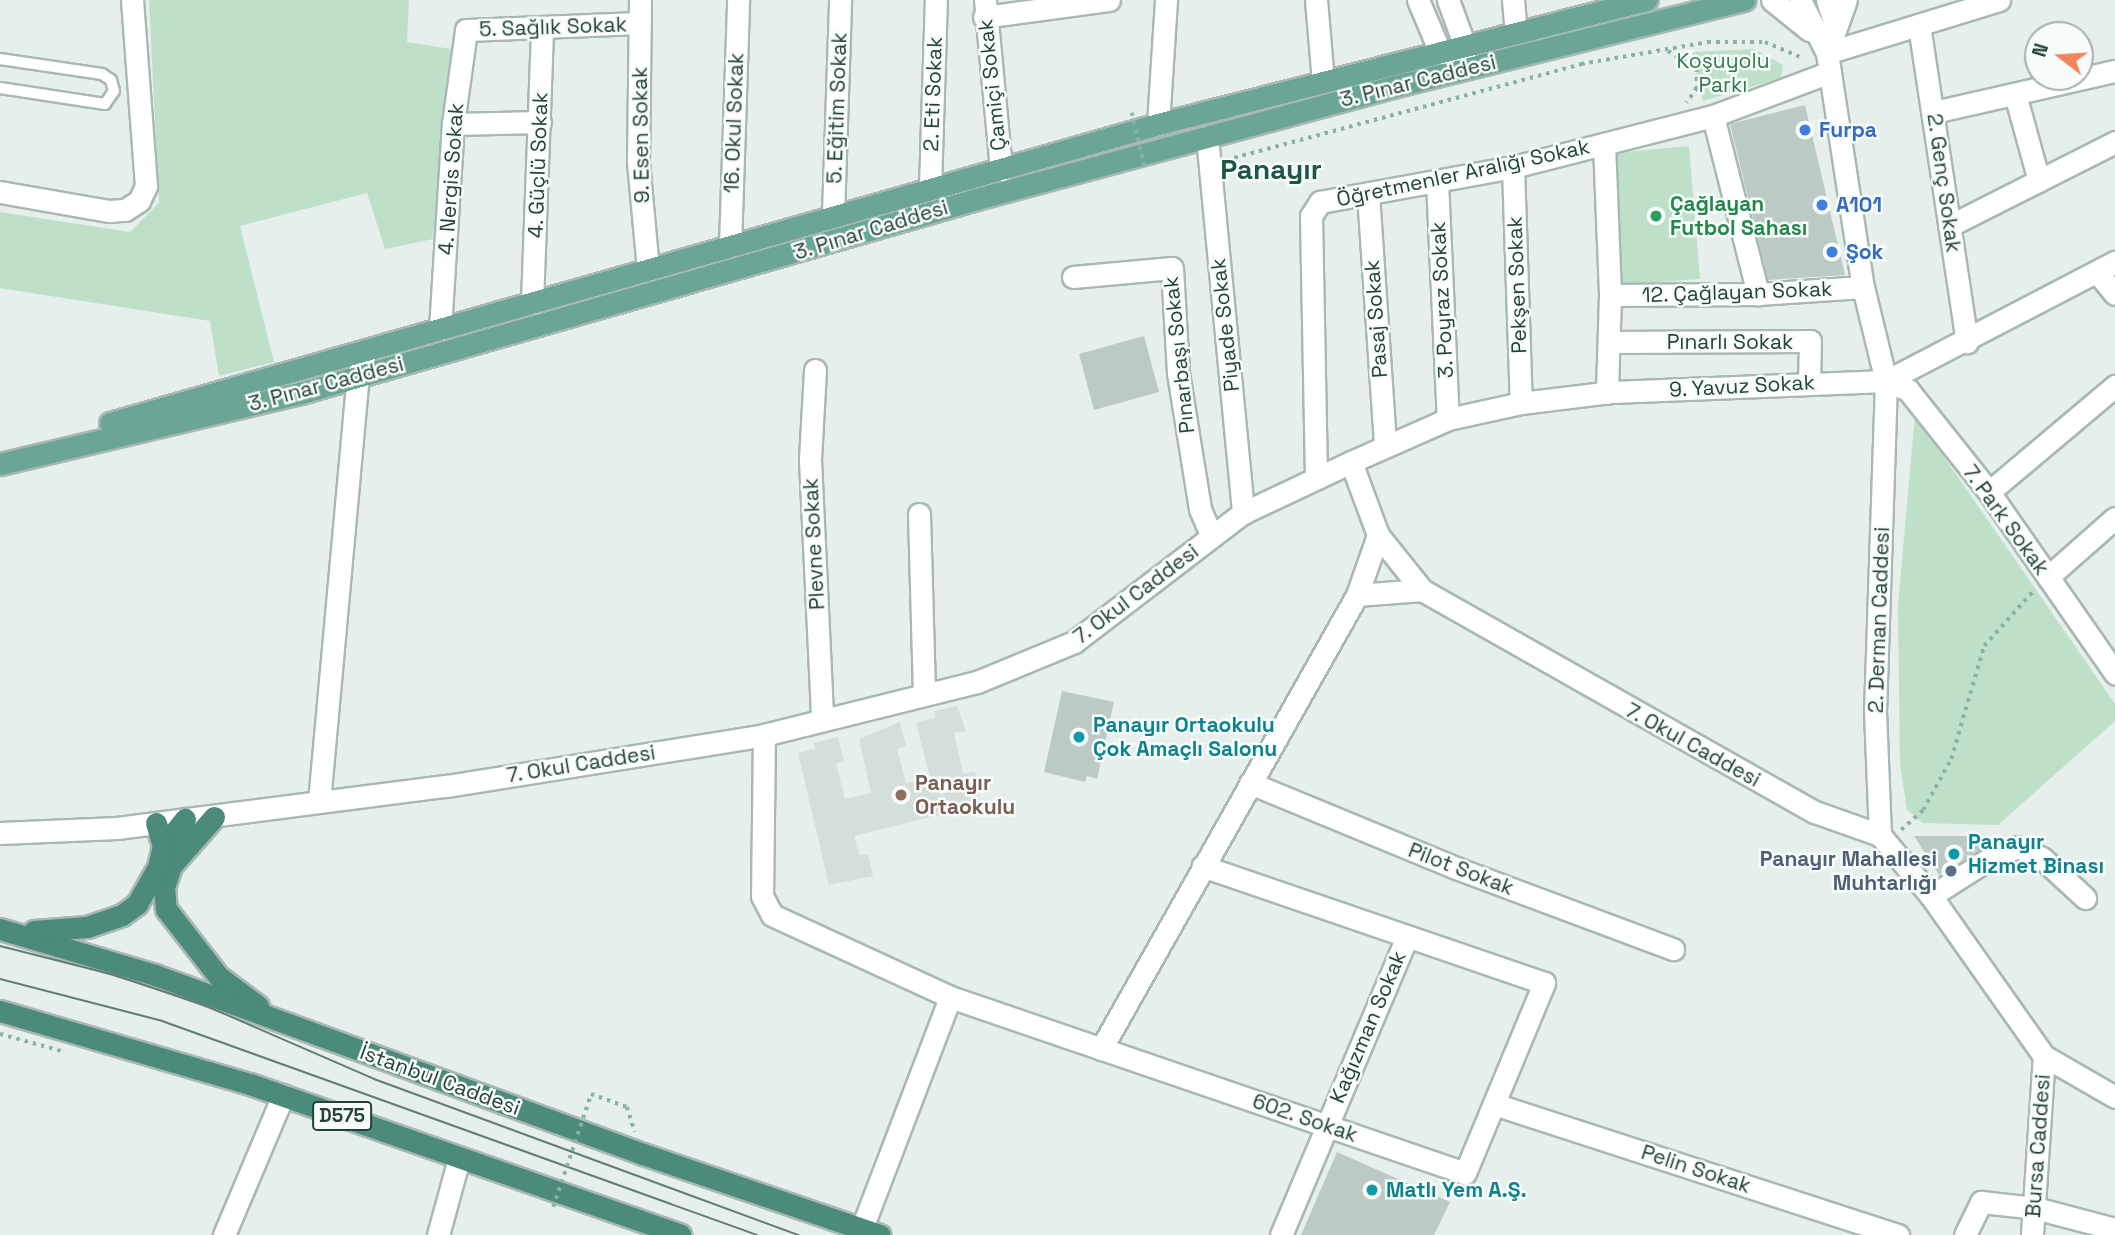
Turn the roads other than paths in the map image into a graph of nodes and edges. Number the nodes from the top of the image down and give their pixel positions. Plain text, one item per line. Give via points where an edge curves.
1 (132, 0) edge
2 (640, 0) edge
3 (738, 0) edge
4 (840, 0) edge
5 (936, 0) edge
6 (1103, 0) edge
7 (1166, 0) edge
8 (1316, 0) edge
9 (1418, 0) edge
10 (1448, 0) edge
11 (1513, 0) edge
12 (1646, 0) edge
13 (1744, 0) edge
14 (1772, 0) edge
15 (1800, 0) edge
16 (1827, 0) edge
17 (1846, 0) edge
18 (1999, 0) edge
19 (985, 9) edge
20 (640, 23) junction
21 (1919, 25) junction
22 (542, 27) junction
23 (1836, 27) junction
24 (466, 30) joint
25 (1516, 32) junction
26 (1440, 52) junction
27 (1463, 53) junction
28 (0, 59) edge
29 (1497, 61) junction
30 (1828, 63) junction
31 (2115, 71) edge
32 (1324, 82) junction
33 (1392, 87) junction
34 (0, 88) edge
35 (2015, 94) junction
36 (1934, 113) junction
37 (1713, 116) junction
38 (540, 122) junction
39 (453, 124) junction
40 (1158, 124) junction
41 (1207, 137) junction
42 (2115, 142) edge
43 (1604, 144) junction
44 (1513, 167) junction
45 (1001, 170) junction
46 (1437, 181) junction
47 (2039, 181) junction
48 (930, 187) junction
49 (0, 192) edge
50 (1367, 194) junction
51 (834, 215) junction
52 (1949, 226) junction
53 (730, 246) junction
54 (2106, 267) edge
55 (648, 270) junction
56 (1073, 277) dead end
57 (1863, 286) junction
58 (1758, 294) junction
59 (1610, 295) junction
60 (2115, 295) edge
61 (533, 303) junction
62 (440, 329) junction
63 (1609, 342) junction
64 (1967, 342) junction
65 (365, 352) junction
66 (815, 370) dead end
67 (358, 377) junction
68 (1886, 381) junction
69 (1809, 383) junction
70 (2115, 386) edge
71 (1607, 393) junction
72 (1521, 403) junction
73 (1448, 419) junction
74 (1385, 444) junction
75 (0, 452) edge
76 (1351, 462) junction
77 (0, 464) edge
78 (1316, 477) junction
79 (1989, 492) junction
80 (1243, 513) junction
81 (919, 514) dead end
82 (2115, 518) edge
83 (1378, 535) junction
84 (1212, 537) junction
85 (2048, 577) junction
86 (1422, 590) junction
87 (1357, 596) junction
88 (2108, 647) edge
89 (2115, 673) edge
90 (924, 695) junction
91 (822, 719) junction
92 (764, 735) junction
93 (1250, 783) junction
94 (319, 802) junction
95 (214, 817) junction
96 (185, 819) junction
97 (156, 823) junction
98 (0, 833) edge
99 (1883, 839) junction
100 (163, 846) junction
101 (1203, 866) junction
102 (1931, 896) junction
103 (2085, 898) dead end
104 (1, 930) edge
105 (1407, 936) junction
106 (1673, 949) dead end
107 (950, 998) junction
108 (0, 1011) edge
109 (279, 1022) junction
110 (1101, 1049) junction
111 (2044, 1056) junction
112 (283, 1095) junction
113 (2115, 1097) edge
114 (1494, 1104) junction
115 (1326, 1125) junction
116 (460, 1158) junction
117 (2035, 1208) junction
118 (2115, 1229) edge
119 (871, 1232) edge
120 (224, 1235) edge
121 (438, 1235) edge
122 (680, 1235) edge
123 (1281, 1235) edge
124 (1898, 1235) edge
125 (1965, 1235) edge
126 (2032, 1235) edge

1 - 49 street via 146,186 139,201 125,210 109,211
2 - 20 street, 9. Esen Sokak
3 - 53 street, 16. Okul Sokak
4 - 51 street, 5. Eğitim Sokak
5 - 48 street, 2. Eti Sokak
6 - 19 street
7 - 40 street
8 - 32 street
9 - 26 street
10 - 27 street
11 - 25 street
12 - 25 main road, 3. Pınar Caddesi
13 - 29 main road, 3. Pınar Caddesi
14 - 30 street via 1802,23
15 - 30 street
16 - 23 street
17 - 23 street
18 - 21 street, Öğretmenler Aralığı Sokak
19 - 45 street, Çamiçi Sokak
20 - 22 street, 5. Sağlık Sokak
20 - 55 street, 9. Esen Sokak via 638,162
21 - 30 street, Öğretmenler Aralığı Sokak
21 - 36 street, 2. Genç Sokak
22 - 24 street, 5. Sağlık Sokak
22 - 38 street, 4. Güçlü Sokak
23 - 30 street
24 - 39 street, 4. Nergis Sokak
25 - 27 main road, 3. Pınar Caddesi
26 - 27 main road, 3. Pınar Caddesi
26 - 32 main road, 3. Pınar Caddesi
27 - 29 street
27 - 33 street via 1449,70
28 - 34 lane via 102,74 111,80 114,91 105,104
29 - 33 main road, 3. Pınar Caddesi
30 - 37 street, Öğretmenler Aralığı Sokak
30 - 57 street, 2. Derman Caddesi
31 - 35 street
32 - 40 main road, 3. Pınar Caddesi
33 - 41 main road, 3. Pınar Caddesi
35 - 36 street
35 - 47 street
36 - 52 street, 2. Genç Sokak
37 - 43 street, Öğretmenler Aralığı Sokak
37 - 58 street
38 - 39 street
38 - 61 street, 4. Güçlü Sokak
39 - 62 street, 4. Nergis Sokak
40 - 45 main road, 3. Pınar Caddesi
41 - 67 main road, 3. Pınar Caddesi
41 - 80 street, Piyade Sokak
42 - 47 street
43 - 44 street, Öğretmenler Aralığı Sokak
43 - 59 street
44 - 46 street, Öğretmenler Aralığı Sokak
44 - 72 street, Pekşen Sokak
45 - 48 main road, 3. Pınar Caddesi
46 - 50 street, Öğretmenler Aralığı Sokak
46 - 73 street, 3. Poyraz Sokak
47 - 52 street
48 - 51 main road, 3. Pınar Caddesi
50 - 74 street, Pasaj Sokak
50 - 78 street, Öğretmenler Aralığı Sokak via 1320,202 1311,216
51 - 53 main road, 3. Pınar Caddesi
52 - 64 street, 2. Genç Sokak
53 - 55 main road, 3. Pınar Caddesi
54 - 60 street
54 - 64 street, 9. Yavuz Sokak
55 - 61 main road, 3. Pınar Caddesi
56 - 84 street, Pınarbaşı Sokak via 1172,268 1180,386 1200,509
57 - 58 street, 12. Çağlayan Sokak
57 - 68 street, 2. Derman Caddesi
58 - 59 street, 12. Çağlayan Sokak
59 - 63 street
61 - 62 main road, 3. Pınar Caddesi
62 - 65 main road, 3. Pınar Caddesi
63 - 69 street, Pınarlı Sokak via 1810,341
63 - 71 street
64 - 68 street, 9. Yavuz Sokak
65 - 67 street
65 - 75 main road, 3. Pınar Caddesi
66 - 91 street, Plevne Sokak via 810,460
67 - 77 main road, 3. Pınar Caddesi
67 - 94 street
68 - 69 street, 9. Yavuz Sokak
68 - 79 street, 7. Park Sokak via 1908,390
68 - 99 street, 2. Derman Caddesi via 1875,711
69 - 71 street, 9. Yavuz Sokak
70 - 79 street
71 - 72 street, 9. Yavuz Sokak
72 - 73 street, 9. Yavuz Sokak
73 - 74 street, 9. Yavuz Sokak
74 - 76 street, 9. Yavuz Sokak
76 - 78 street, 7. Okul Caddesi
76 - 83 street, 7. Okul Caddesi
78 - 80 street, 7. Okul Caddesi
79 - 85 street, 7. Park Sokak
80 - 84 street, 7. Okul Caddesi
81 - 90 street
82 - 85 street
83 - 86 street, 7. Okul Caddesi
83 - 87 street
84 - 90 street, 7. Okul Caddesi via 1074,642 977,682
85 - 88 street, 7. Park Sokak
86 - 87 street
86 - 99 street, 7. Okul Caddesi via 1815,812
87 - 93 street
88 - 89 street, 7. Park Sokak
90 - 91 street, 7. Okul Caddesi
91 - 92 street, 7. Okul Caddesi
92 - 94 street, 7. Okul Caddesi
92 - 107 street, 602. Sokak via 762,896 772,915
93 - 101 street
93 - 106 street, Pilot Sokak via 1456,869
94 - 95 street, 7. Okul Caddesi
95 - 96 street, 7. Okul Caddesi
95 - 109 highway via 171,866 164,888 166,909 219,977
96 - 97 street, 7. Okul Caddesi
96 - 100 highway
97 - 98 street, 7. Okul Caddesi
97 - 100 highway
99 - 102 street
100 - 104 highway via 150,888 122,915 65,930
101 - 105 street
101 - 110 street
102 - 103 street via 1992,857 2018,847 2042,858
102 - 111 street
104 - 109 highway, İstanbul Caddesi via 155,975
105 - 114 street, 602. Sokak via 1544,983
105 - 115 street, Kağızman Sokak
107 - 110 street, 602. Sokak
107 - 119 street
108 - 112 highway, D575
109 - 119 highway, İstanbul Caddesi
110 - 115 street, 602. Sokak
111 - 113 street
111 - 117 street, Bursa Caddesi
112 - 116 highway, D575
112 - 120 street
114 - 115 street, 602. Sokak via 1465,1173
114 - 124 street, Pelin Sokak
115 - 123 street, Kağızman Sokak
116 - 121 street
116 - 122 highway, D575
117 - 118 street
117 - 125 street via 1981,1202
117 - 126 street, Bursa Caddesi

